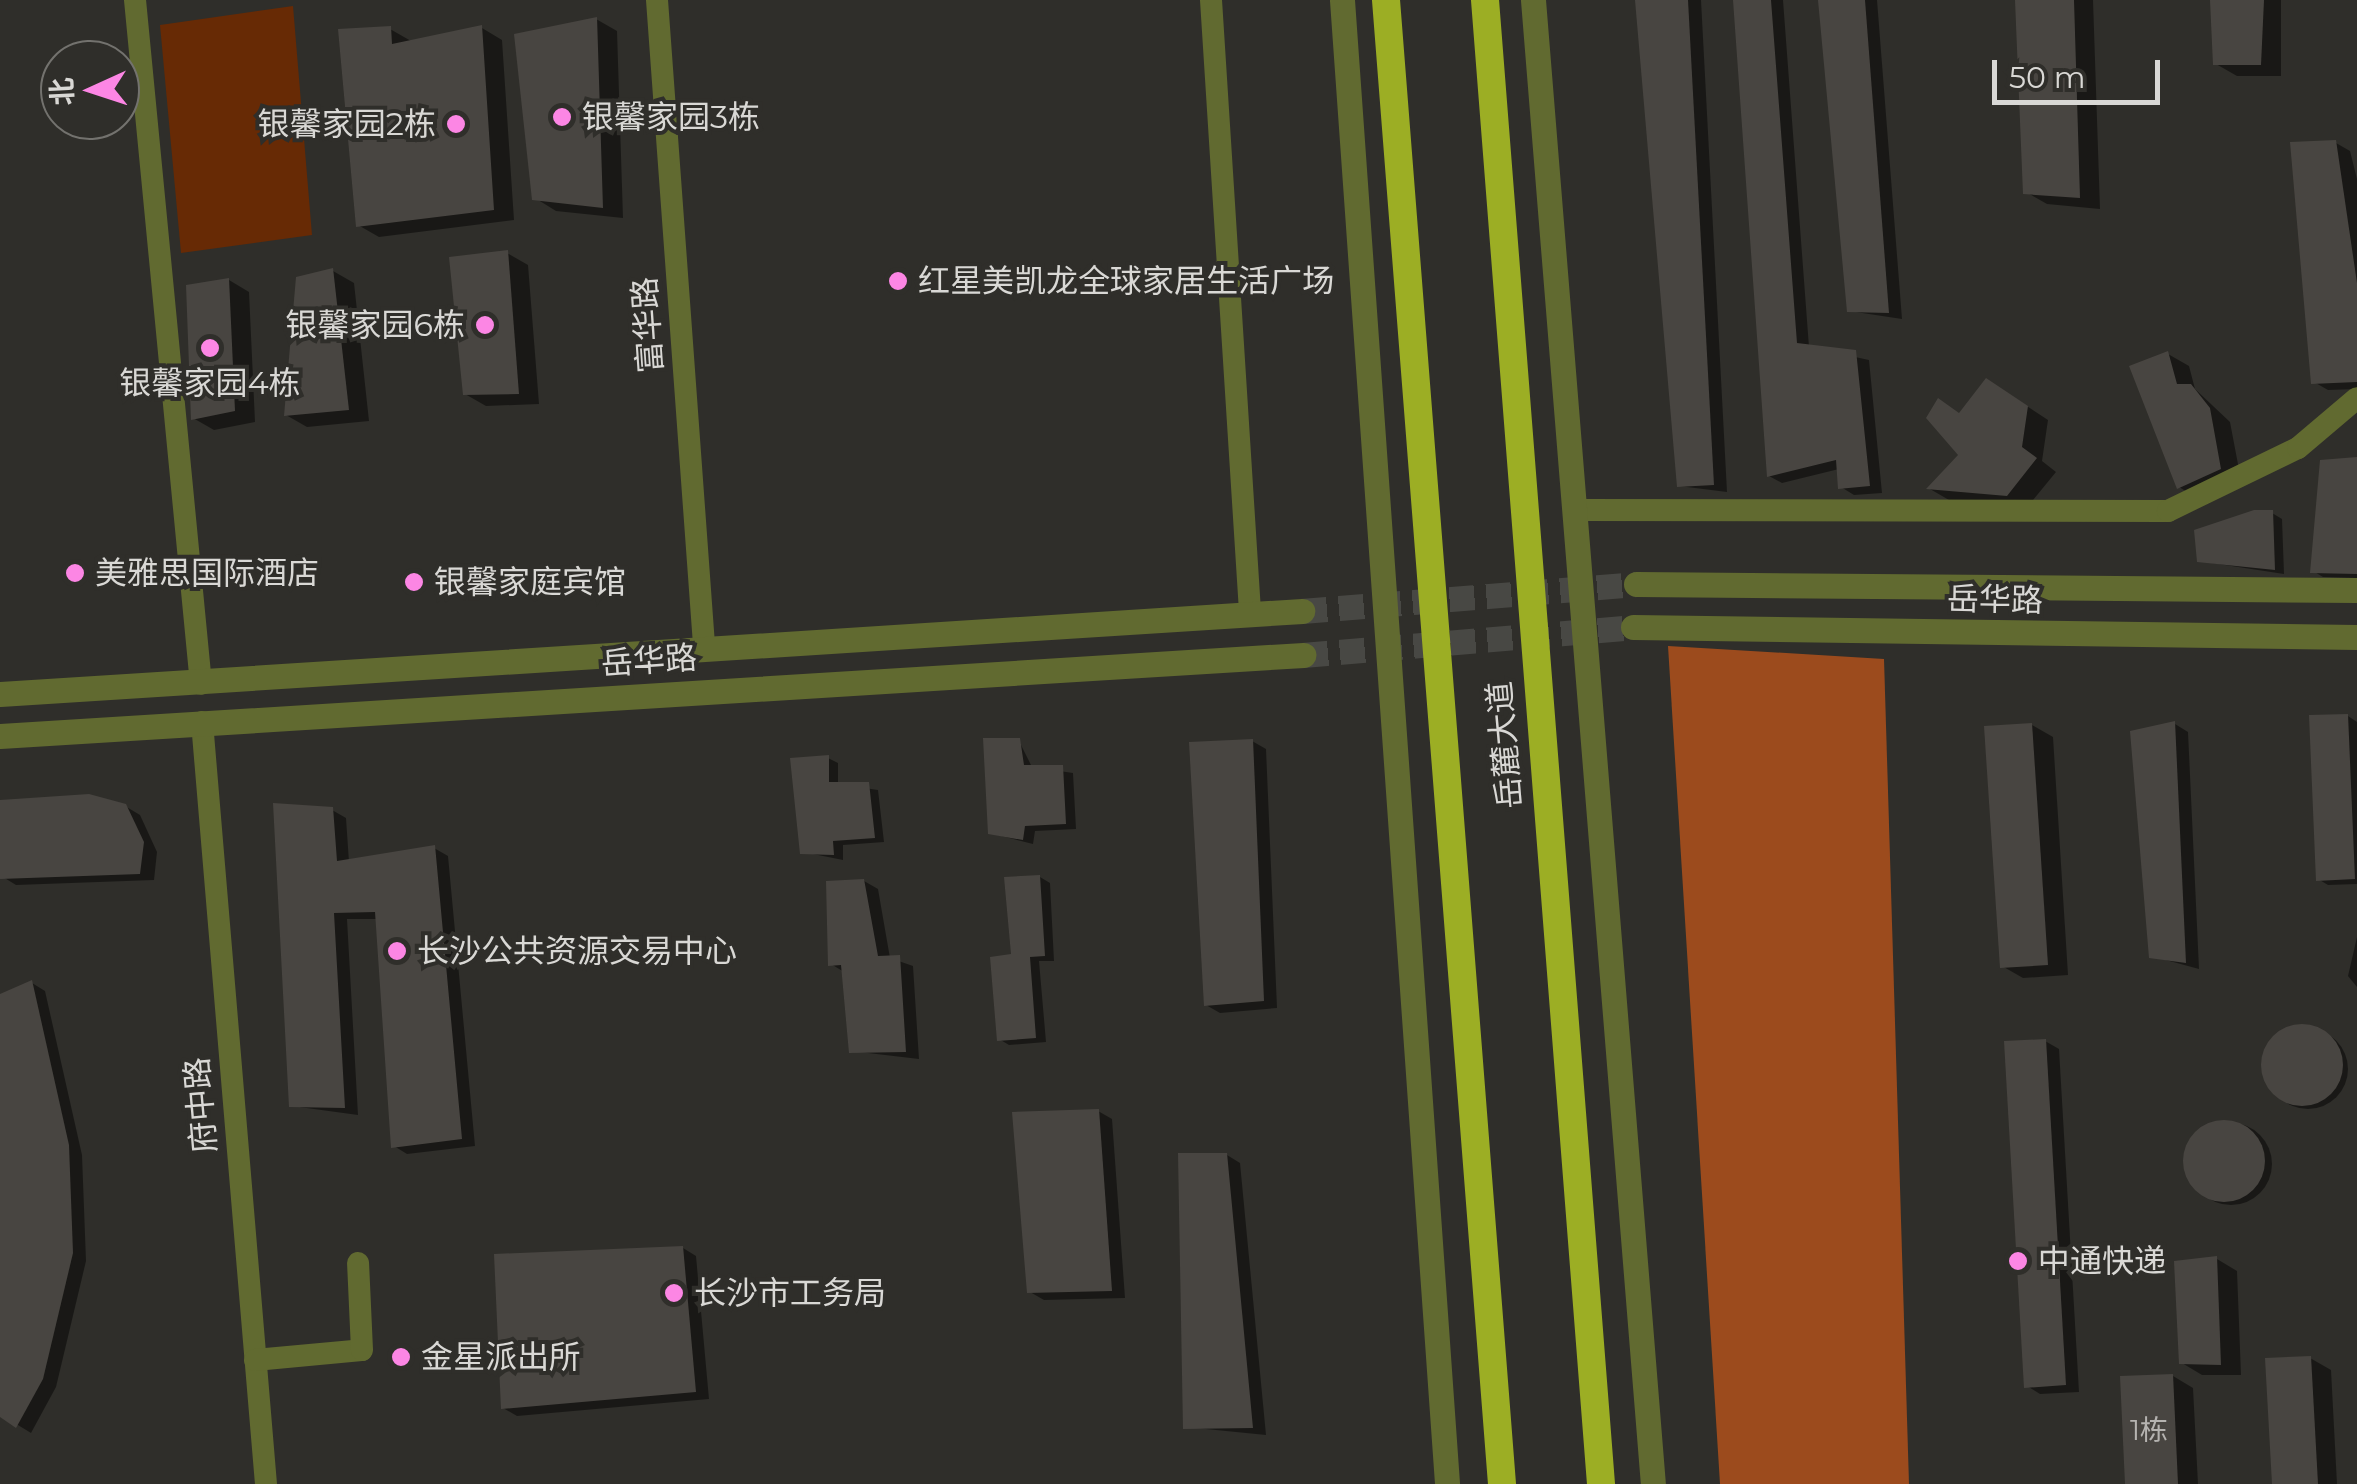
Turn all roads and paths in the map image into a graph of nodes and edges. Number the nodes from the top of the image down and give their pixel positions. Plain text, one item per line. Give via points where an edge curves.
1 (135, 0) edge
2 (657, 0) edge
3 (1212, 0) edge
4 (1342, 0) edge
5 (1386, 0) edge
6 (1485, 0) edge
7 (1533, 0) edge
8 (2357, 398) edge
9 (1576, 510) junction
10 (1636, 584) tunnel mouth
11 (2357, 590) edge
12 (1302, 611) tunnel mouth
13 (1250, 612) junction
14 (1633, 627) tunnel mouth
15 (2357, 637) edge
16 (704, 645) junction
17 (1303, 655) tunnel mouth
18 (201, 684) junction
19 (0, 694) edge
20 (202, 722) junction
21 (0, 736) edge
22 (358, 1263) dead end
23 (255, 1360) junction
24 (266, 1484) edge
25 (1448, 1484) edge
26 (1502, 1484) edge
27 (1601, 1484) edge
28 (1654, 1484) edge

1 - 18 street
2 - 16 street, 富华路
3 - 13 street
4 - 25 street
5 - 26 highway, 岳麓大道
6 - 27 highway, 岳麓大道
7 - 9 street
8 - 9 street via 2298,448 2168,511
9 - 28 street
10 - 11 street, 岳华路
12 - 13 street, 岳华路
13 - 16 street, 岳华路
14 - 15 street, 岳华路
16 - 18 street, 岳华路
17 - 20 street, 岳华路
18 - 19 street, 岳华路
20 - 21 street, 岳华路
20 - 23 street, 府中路
22 - 23 street via 362,1350
23 - 24 street, 府中路

